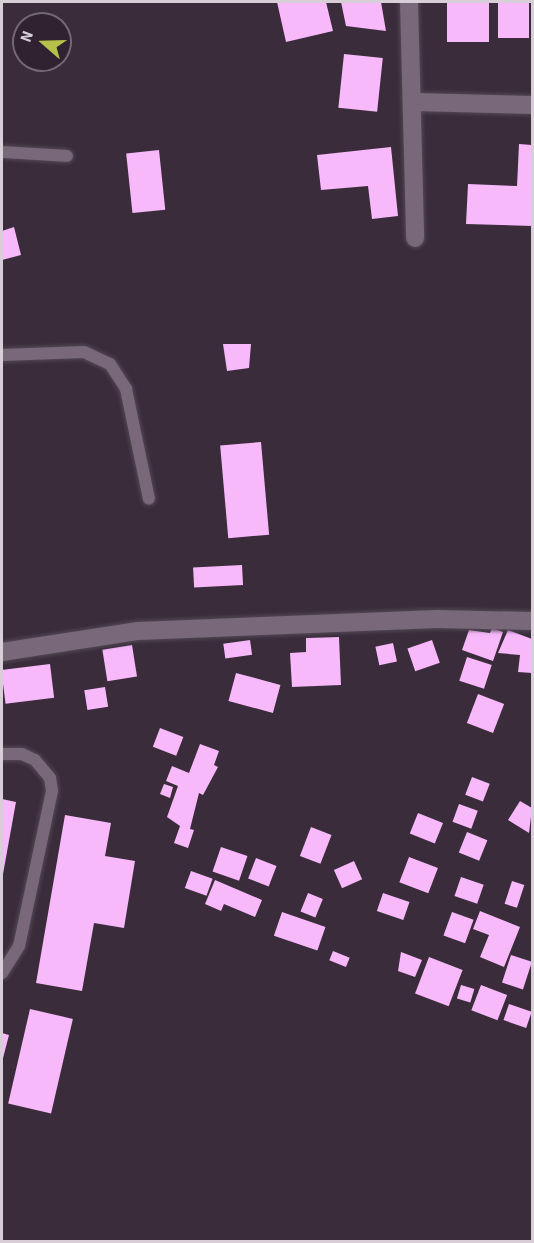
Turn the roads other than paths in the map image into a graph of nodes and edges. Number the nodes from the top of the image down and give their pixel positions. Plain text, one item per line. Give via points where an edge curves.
1 (409, 2) edge
2 (415, 102) junction
3 (532, 105) edge
4 (2, 152) edge
5 (67, 156) dead end
6 (416, 238) dead end
7 (2, 355) edge
8 (149, 499) dead end
9 (532, 621) edge
10 (2, 652) edge
11 (2, 754) edge
12 (2, 973) edge

1 - 2 street
2 - 3 street
2 - 6 street
4 - 5 lane
7 - 8 lane via 84,352 110,364 126,389
9 - 10 street via 437,619 138,631
11 - 12 lane via 22,754 35,760 50,778 52,790 19,946

